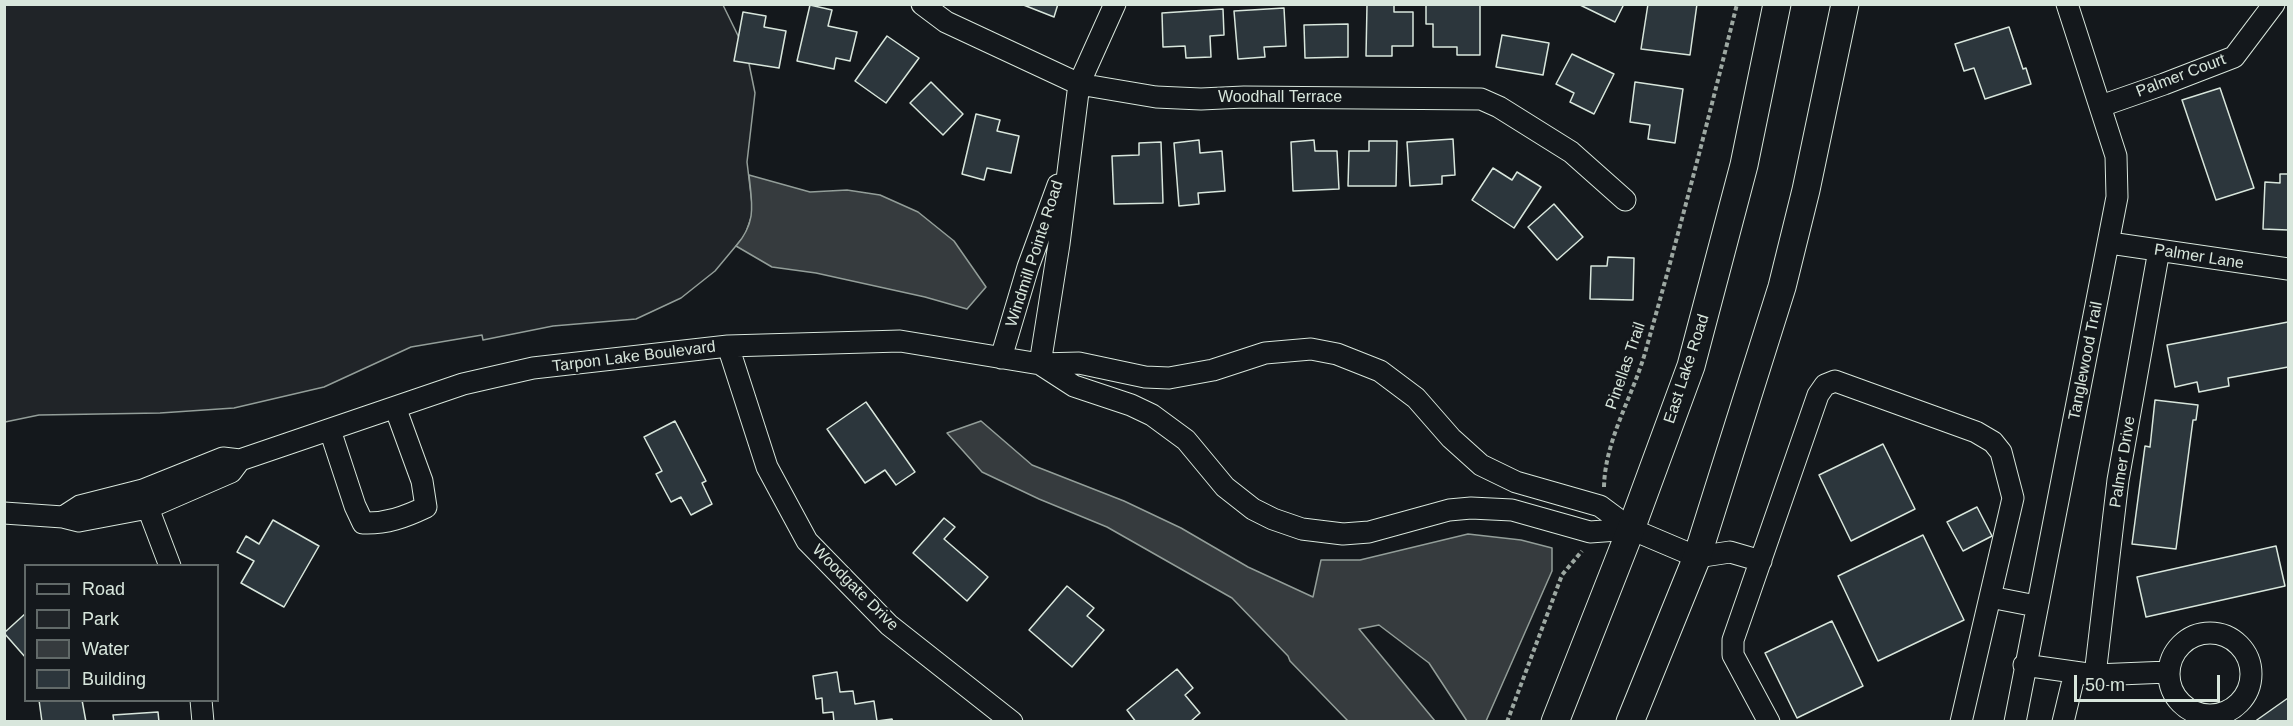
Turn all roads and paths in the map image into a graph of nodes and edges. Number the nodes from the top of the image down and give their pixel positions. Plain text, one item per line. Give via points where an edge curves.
1 (922, 4) edge
2 (1114, 4) edge
3 (1737, 4) edge
4 (1777, 4) edge
5 (1845, 4) edge
6 (2067, 4) edge
7 (2274, 4) edge
8 (1079, 84) junction
9 (2101, 106) junction
10 (1070, 150) junction
11 (1625, 200) dead end
12 (2110, 243) junction
13 (2159, 250) junction
14 (2289, 269) edge
15 (728, 346) junction
16 (1001, 358) junction
17 (1040, 364) junction
18 (395, 407) junction
19 (330, 430) junction
20 (240, 460) junction
21 (1600, 506) junction
22 (148, 508) junction
23 (4, 513) edge
24 (63, 517) junction
25 (1631, 529) junction
26 (1590, 532) junction
27 (1697, 557) junction
28 (1761, 561) junction
29 (169, 564) edge
30 (1990, 597) junction
31 (2036, 606) junction
32 (2024, 665) junction
33 (2168, 672) dead end
34 (2085, 674) junction
35 (201, 702) edge
36 (203, 722) edge
37 (1012, 722) edge
38 (1507, 722) edge
39 (1555, 722) edge
40 (1630, 722) edge
41 (1769, 722) edge
42 (1961, 722) edge
43 (2015, 722) edge
44 (2062, 722) edge

1 - 8 street, Woodhall Terrace via 946,22
2 - 8 street, Windmill Pointe Road
3 - 21 path, Pinellas Trail via 1670,266 1642,363 1605,467
4 - 25 main road, East Lake Road via 1744,165 1694,355
5 - 27 main road via 1782,287
6 - 9 street, Tanglewood Trail
7 - 9 street, Palmer Court via 2234,57
8 - 10 street, Windmill Pointe Road
8 - 11 street, Woodhall Terrace via 1156,97 1201,99 1481,99 1572,152
9 - 12 street, Tanglewood Trail via 2116,156 2117,197
10 - 16 street, Windmill Pointe Road via 1028,267
10 - 17 street, Windmill Pointe Road
12 - 13 street, Palmer Lane
12 - 31 street, Tanglewood Trail
13 - 14 street, Palmer Lane
13 - 34 street, Palmer Drive
15 - 16 street, Tarpon Lake Boulevard via 900,341
15 - 18 street, Tarpon Lake Boulevard via 533,368 462,384
15 - 37 street, Woodgate Drive via 767,467 807,541 890,625
16 - 17 street, Tarpon Lake Boulevard
17 - 21 street, Tarpon Lake Boulevard via 1079,363 1169,378 1275,352 1311,350 1337,354 1361,362 1398,383 1481,465 1516,482
17 - 26 street, Tarpon Lake Boulevard via 1074,386 1152,415 1186,440 1211,473 1253,509 1302,528 1323,533 1369,532 1449,510 1481,508 1512,510
18 - 19 street, Tarpon Lake Boulevard
18 - 19 street via 422,481 426,507 411,514 382,524 363,523
19 - 20 street, Tarpon Lake Boulevard
20 - 22 street, Tarpon Lake Boulevard via 231,472
20 - 24 street, Tarpon Lake Boulevard via 223,458 143,490 80,506
21 - 25 street, Tarpon Lake Boulevard
22 - 24 street, Tarpon Lake Boulevard via 79,521
22 - 29 street
23 - 24 street, Tarpon Lake Boulevard
25 - 26 street, Tarpon Lake Boulevard
25 - 27 street
25 - 39 main road, East Lake Road
26 - 38 path via 1584,549 1562,575
27 - 28 street via 1730,552
27 - 40 main road
28 - 30 street via 1818,395 1825,385 1835,381 1976,432 2001,452 2013,498
28 - 41 street via 1733,640 1733,655
30 - 31 street
30 - 42 street
31 - 32 street, Tanglewood Trail
32 - 34 street
32 - 43 street, Tanglewood Trail
33 - 34 street
34 - 44 street, Palmer Drive
35 - 36 street

